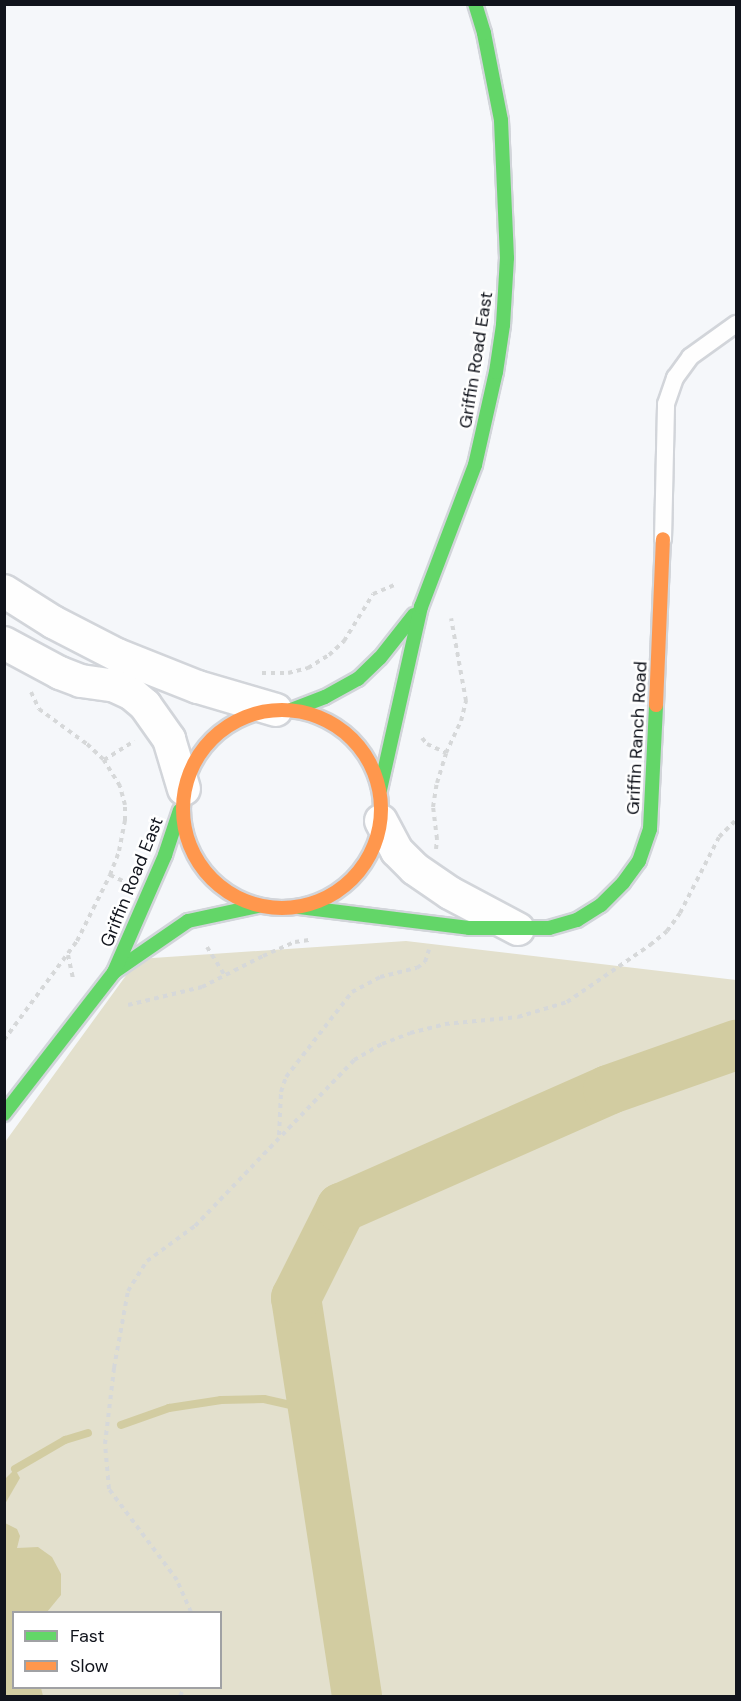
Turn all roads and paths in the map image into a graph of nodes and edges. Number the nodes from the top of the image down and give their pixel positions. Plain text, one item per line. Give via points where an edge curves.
1 (475, 4) edge
2 (736, 324) edge
3 (663, 539) joint
4 (4, 591) edge
5 (373, 594) dead end
6 (421, 607) junction
7 (449, 609) dead end
8 (4, 643) edge
9 (251, 670) dead end
10 (39, 709) dead end
11 (284, 710) junction
12 (420, 736) dead end
13 (140, 738) dead end
14 (446, 753) junction
15 (104, 760) junction
16 (380, 790) junction
17 (183, 797) junction
18 (736, 820) edge
19 (381, 821) junction
20 (433, 855) dead end
21 (258, 906) junction
22 (299, 908) junction
23 (518, 929) junction
24 (317, 938) dead end
25 (205, 943) dead end
26 (430, 944) dead end
27 (114, 972) junction
28 (226, 977) junction
29 (125, 1006) dead end
30 (4, 1040) edge
31 (4, 1114) edge
32 (279, 1136) junction
33 (191, 1611) edge

1 - 6 main road, Griffin Road East via 501,120 506,292 496,372 475,465
2 - 3 lane via 690,357 675,378 666,404
3 - 23 main road, Griffin Ranch Road via 653,808 645,845 628,876 601,905 577,920 549,928
4 - 11 street via 117,655 198,687
5 - 9 path via 344,641 308,668 261,674
6 - 11 main road, Griffin Road East via 358,679 325,697
6 - 16 main road, Griffin Road East
7 - 14 path via 466,701
8 - 17 street via 60,673 114,687 145,705 172,745
10 - 15 path
11 - 16 main road via 322,718 348,736 368,760
11 - 17 main road via 243,717 216,734 195,759
12 - 14 path
13 - 15 path
14 - 20 path via 432,807 437,839
15 - 30 path via 120,786 125,805 119,851 77,940
16 - 19 main road
17 - 21 main road via 186,839 202,869 227,892
17 - 27 main road, Griffin Road East via 165,855
18 - 32 path via 718,837 667,931 589,988 567,1002 518,1017 445,1024 382,1044 354,1060
19 - 22 main road via 372,851 354,878 329,897
19 - 23 street via 397,851 415,869 450,893
21 - 22 main road
21 - 27 main road, Griffin Road East via 188,921
22 - 23 main road, Griffin Ranch Road via 469,928
24 - 28 path via 295,942
25 - 28 path
26 - 32 path via 425,962 417,968 362,985 346,1000 286,1077 281,1092
27 - 31 main road, Griffin Road East
28 - 29 path
32 - 33 path via 195,1226 147,1261 128,1291 105,1444 109,1489 177,1580

